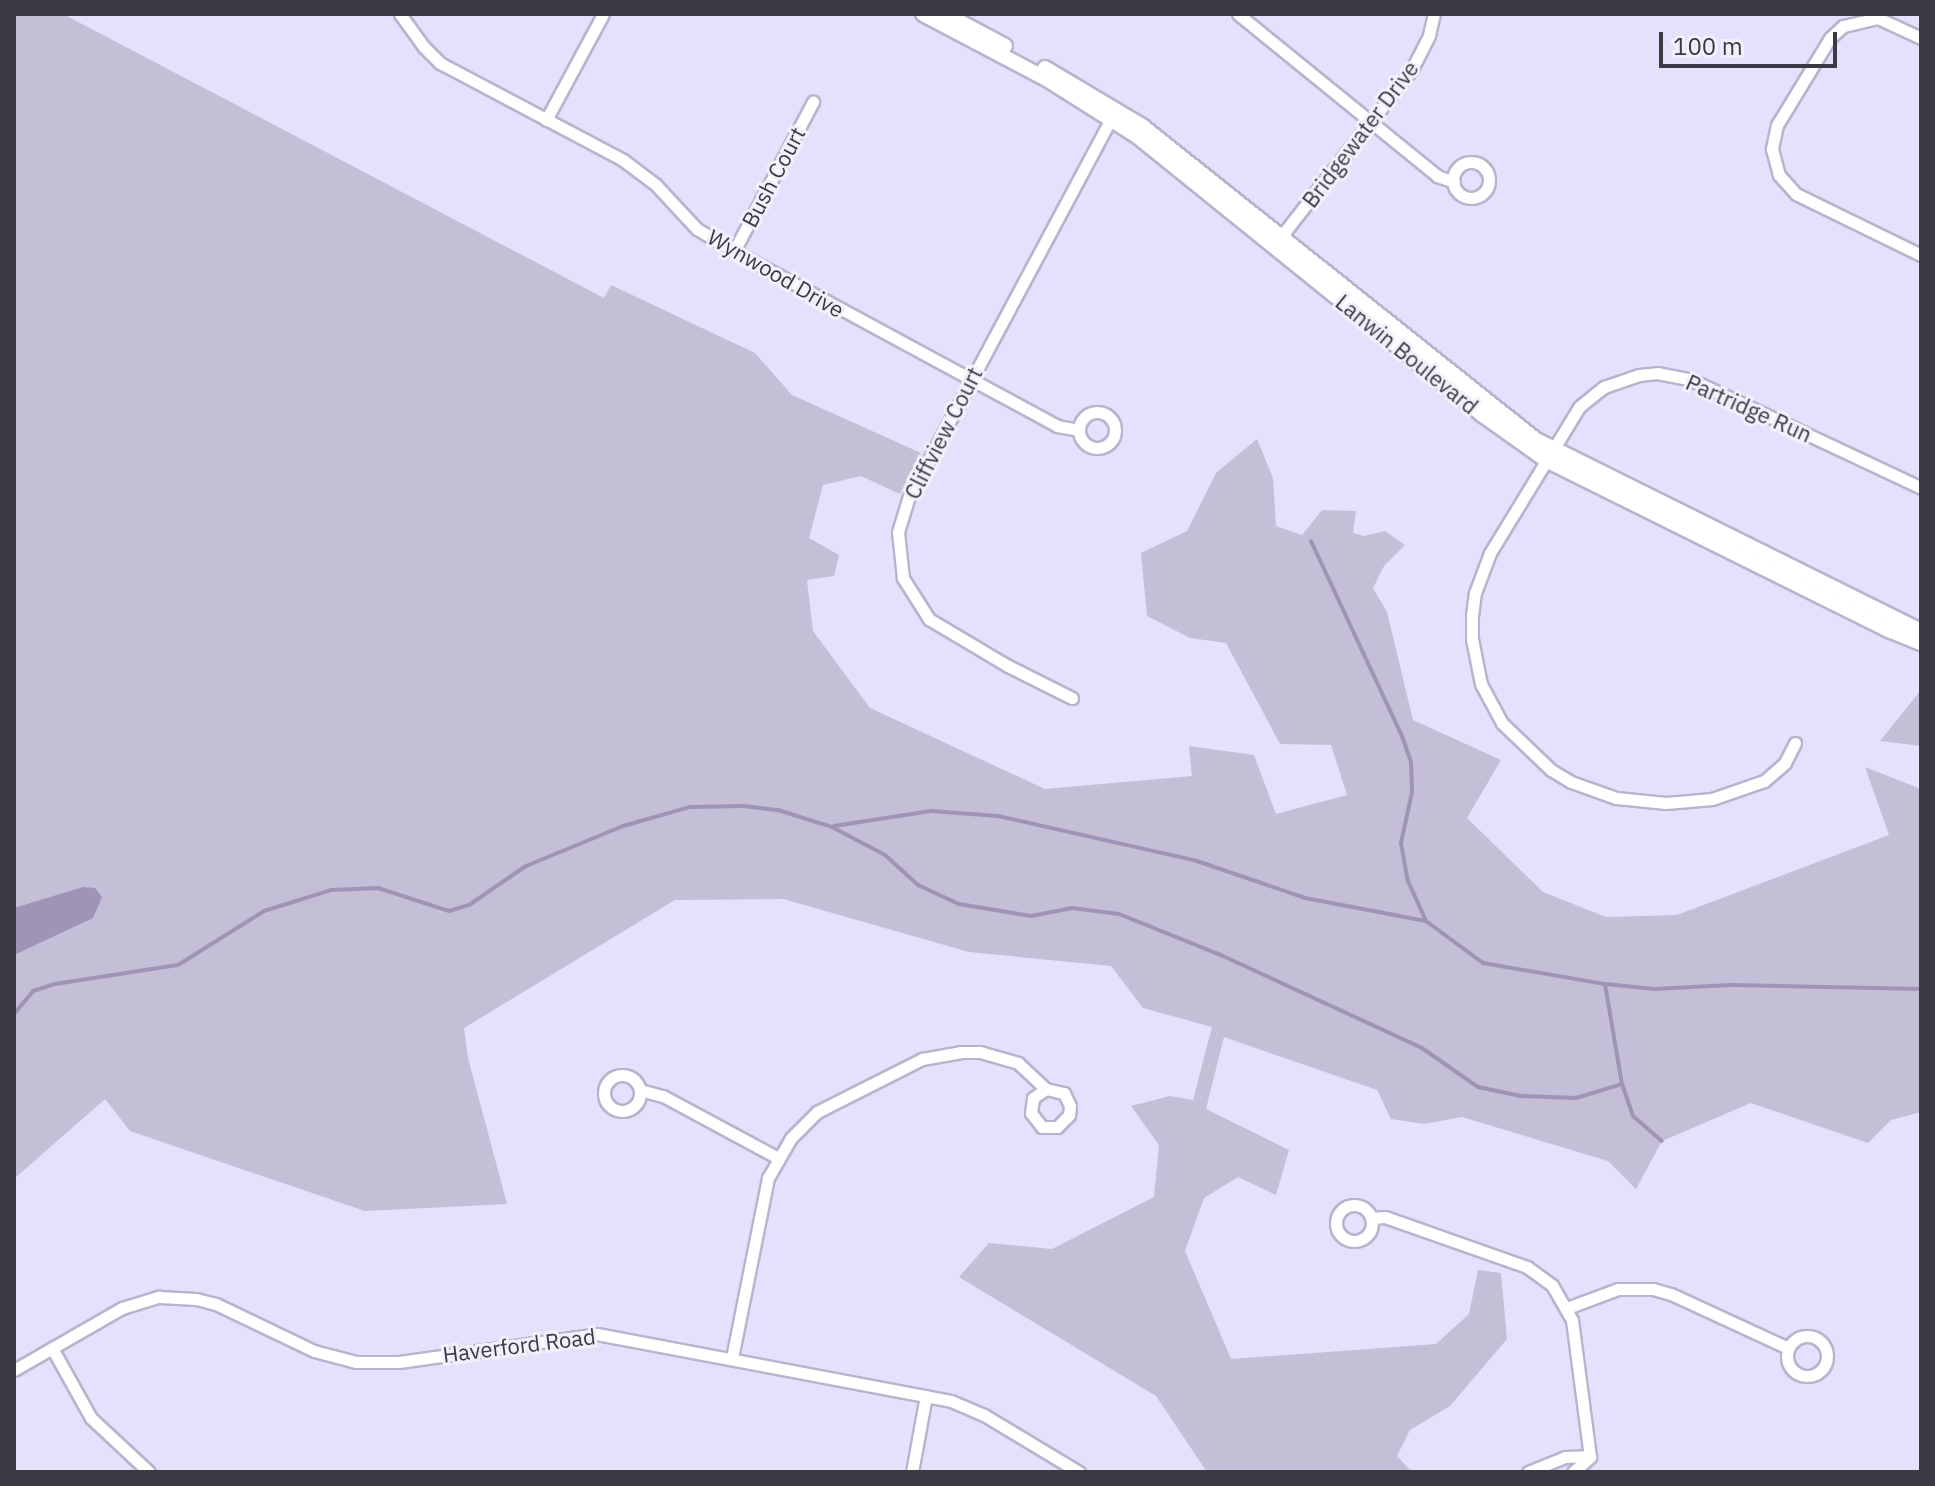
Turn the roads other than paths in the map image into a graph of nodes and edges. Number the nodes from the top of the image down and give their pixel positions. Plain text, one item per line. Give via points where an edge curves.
1 (400, 14) edge
2 (603, 14) edge
3 (923, 14) edge
4 (945, 14) edge
5 (1238, 14) edge
6 (1434, 14) edge
7 (1921, 38) edge
8 (813, 102) dead end
9 (1114, 114) junction
10 (546, 120) junction
11 (1373, 123) junction
12 (1454, 182) dead end
13 (1277, 242) junction
14 (734, 251) junction
15 (1921, 255) edge
16 (971, 380) junction
17 (1079, 430) dead end
18 (1550, 455) junction
19 (1921, 488) edge
20 (1921, 631) edge
21 (1921, 643) edge
22 (1072, 698) dead end
23 (1795, 743) dead end
24 (1046, 1089) dead end
25 (640, 1090) dead end
26 (778, 1158) junction
27 (1371, 1218) dead end
28 (1567, 1308) junction
29 (52, 1348) junction
30 (1788, 1348) dead end
31 (732, 1358) junction
32 (14, 1370) edge
33 (926, 1396) junction
34 (1590, 1456) junction
35 (149, 1472) edge
36 (912, 1472) edge
37 (1079, 1472) edge
38 (1528, 1472) edge
39 (1573, 1472) edge

1 - 10 street, Wynwood Drive via 440,63
2 - 10 street
3 - 9 street, Lanwin Boulevard
4 - 9 street, Lanwin Boulevard
5 - 11 street
6 - 11 street, Bridgewater Drive via 1422,53
7 - 15 street via 1878,18 1843,26 1830,38 1777,125 1772,149 1779,175 1796,194
8 - 14 street, Bush Court
9 - 13 street, Lanwin Boulevard
9 - 16 street, Cliffview Court
10 - 14 street, Wynwood Drive via 643,173 697,229
11 - 12 street via 1437,176
11 - 13 street, Bridgewater Drive
13 - 18 street, Lanwin Boulevard via 1483,415
14 - 16 street, Wynwood Drive
16 - 17 street, Wynwood Drive via 1057,426
16 - 22 street, Cliffview Court via 902,514 898,546 903,578 918,607 942,629
18 - 19 street, Partridge Run via 1588,397 1621,379 1657,373 1692,380
18 - 20 street, Lanwin Boulevard
18 - 21 street, Lanwin Boulevard
18 - 23 street, Partridge Run via 1490,553 1472,616 1481,684 1517,741 1551,770 1593,791 1666,803 1745,790 1785,763
24 - 26 street via 1033,1073 1000,1056 941,1054 834,1100 804,1124
25 - 26 street via 663,1096
26 - 31 street via 763,1196
27 - 28 street via 1385,1217 1527,1267 1552,1285
28 - 30 street via 1618,1289 1653,1289
28 - 34 street
29 - 31 street, Haverford Road via 122,1308 178,1296 216,1304 314,1351 356,1362 399,1362 597,1334
29 - 32 street, Haverford Road
29 - 35 street via 91,1418
31 - 33 street, Haverford Road
33 - 36 street
33 - 37 street, Haverford Road via 972,1409
34 - 38 street via 1565,1457
34 - 39 street

